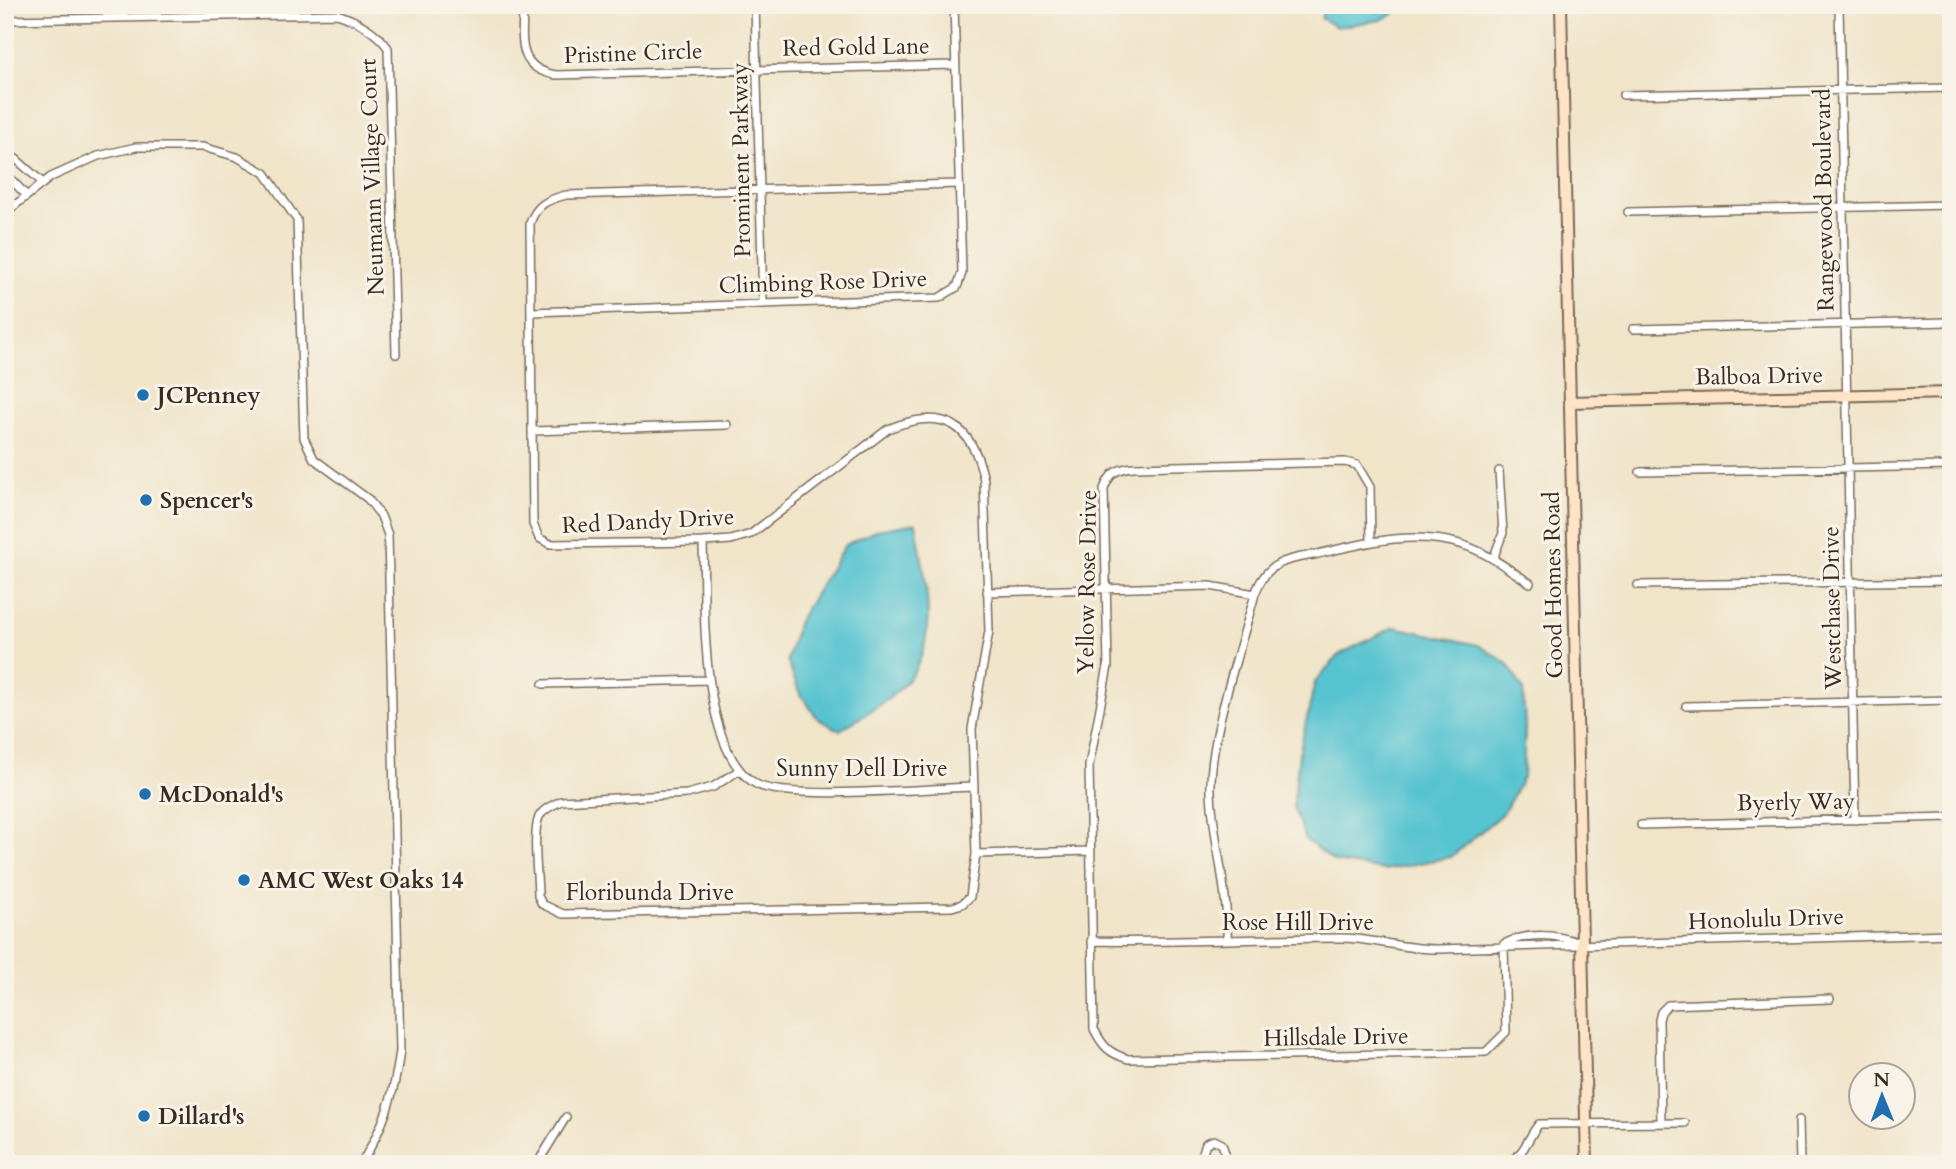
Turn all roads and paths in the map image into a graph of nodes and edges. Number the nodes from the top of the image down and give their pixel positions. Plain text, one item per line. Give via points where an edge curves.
1 (523, 5) edge
2 (757, 5) edge
3 (954, 5) edge
4 (1561, 5) edge
5 (1839, 5) edge
6 (307, 10) edge
7 (5, 20) edge
8 (956, 65) junction
9 (758, 68) junction
10 (1951, 88) edge
11 (1841, 90) junction
12 (1623, 95) dead end
13 (5, 155) edge
14 (5, 173) edge
15 (43, 183) junction
16 (958, 184) junction
17 (761, 190) junction
18 (27, 196) junction
19 (1951, 205) edge
20 (1844, 207) junction
21 (1628, 212) dead end
22 (5, 213) edge
23 (763, 304) junction
24 (531, 312) junction
25 (1951, 322) edge
26 (1846, 324) junction
27 (1633, 329) dead end
28 (396, 354) dead end
29 (1951, 393) edge
30 (1847, 395) junction
31 (1569, 402) junction
32 (727, 425) dead end
33 (532, 431) junction
34 (1849, 466) junction
35 (1951, 466) edge
36 (1499, 471) dead end
37 (1640, 472) dead end
38 (1371, 541) junction
39 (704, 542) junction
40 (1493, 558) junction
41 (1951, 581) edge
42 (1852, 582) junction
43 (1530, 583) dead end
44 (1638, 586) dead end
45 (1106, 588) junction
46 (987, 592) junction
47 (1255, 594) junction
48 (708, 680) junction
49 (542, 684) dead end
50 (1951, 701) edge
51 (1853, 702) junction
52 (1686, 706) dead end
53 (738, 771) junction
54 (974, 787) junction
55 (1951, 817) edge
56 (1856, 820) junction
57 (1641, 825) dead end
58 (1091, 851) junction
59 (976, 854) junction
60 (1951, 934) edge
61 (1227, 940) junction
62 (1091, 941) junction
63 (1582, 943) junction
64 (1504, 944) junction
65 (1830, 999) dead end
66 (1093, 1019) joint
67 (566, 1117) dead end
68 (1799, 1120) dead end
69 (1661, 1123) junction
70 (1685, 1123) dead end
71 (1585, 1124) junction
72 (1221, 1160) dead end
73 (361, 1164) edge
74 (537, 1164) edge
75 (1235, 1164) edge
76 (1401, 1164) edge
77 (1587, 1164) edge
78 (1800, 1164) edge

1 - 9 street, Pristine Circle via 523,48 527,61 539,72
2 - 9 street, Prominent Parkway
3 - 8 street, Climbing Rose Drive
4 - 31 street, Good Homes Road
5 - 11 street, Rangewood Boulevard
6 - 7 street
6 - 28 street, Neumann Village Court via 349,18 382,38 388,48
8 - 9 street, Red Gold Lane
8 - 16 street, Climbing Rose Drive
9 - 17 street, Prominent Parkway
10 - 11 street
11 - 12 street
11 - 20 street, Rangewood Boulevard
13 - 15 street
14 - 18 street
15 - 18 street
15 - 73 street via 98,156 136,147 203,147 237,157 265,173 297,220 304,438 314,459 368,499 388,536 400,1051 396,1089 383,1126
16 - 17 street, Red Dandy Drive
16 - 23 street, Climbing Rose Drive via 962,274 957,287 939,298
17 - 23 street, Prominent Parkway
17 - 24 street, Red Dandy Drive via 549,199 536,208 530,223
18 - 22 street
19 - 20 street
20 - 21 street
20 - 26 street, Rangewood Boulevard
23 - 24 street, Climbing Rose Drive
24 - 33 street, Red Dandy Drive
25 - 26 street
26 - 27 street
26 - 30 street, Rangewood Boulevard
29 - 30 street, Balboa Drive
30 - 31 street, Balboa Drive
30 - 34 street, Westchase Drive
31 - 63 street, Good Homes Road
32 - 33 street
33 - 39 street, Red Dandy Drive via 533,524 539,538 565,546
34 - 35 street
34 - 37 street
34 - 42 street, Westchase Drive
36 - 40 street via 1503,533
38 - 40 street via 1434,538 1463,544
38 - 45 street, Yellow Rose Drive via 1370,487 1357,466 1345,462 1119,468 1109,475 1104,489
38 - 47 street via 1274,567 1262,577
39 - 46 street, Red Dandy Drive via 751,534 888,429 910,420 937,419 958,426 979,457 984,480
39 - 48 street
40 - 43 street
41 - 42 street
42 - 44 street
42 - 51 street, Westchase Drive
45 - 46 street
45 - 47 street via 1210,586
45 - 58 street, Yellow Rose Drive via 1108,666 1089,765
46 - 54 street, Red Dandy Drive via 988,642 972,729
47 - 61 street via 1214,751 1211,791 1228,909
48 - 49 street
48 - 53 street via 713,709
50 - 51 street
51 - 52 street
51 - 56 street, Westchase Drive
53 - 54 street, Sunny Dell Drive via 757,785 801,792
53 - 59 street, Floribunda Drive via 713,787 687,794 561,801 547,808 537,828 542,905 563,914 952,906 970,897
54 - 59 street, Red Dandy Drive
55 - 56 street, Byerly Way
56 - 57 street, Byerly Way
58 - 59 street
58 - 62 street, Yellow Rose Drive
60 - 63 street, Honolulu Drive
61 - 62 street, Rose Hill Drive
61 - 64 street, Rose Hill Drive via 1343,938 1437,949
62 - 66 street, Yellow Rose Drive
63 - 64 street, Rose Hill Drive via 1561,936 1518,937
63 - 71 street, Good Homes Road
64 - 66 street, Hillsdale Drive via 1506,1032 1486,1052 1128,1059 1111,1054 1102,1045
65 - 69 street via 1668,1005 1659,1020
67 - 74 street
68 - 78 street
69 - 70 street
69 - 71 street
71 - 76 street via 1539,1124 1523,1153 1511,1161
71 - 77 street, Good Homes Road
72 - 75 street

